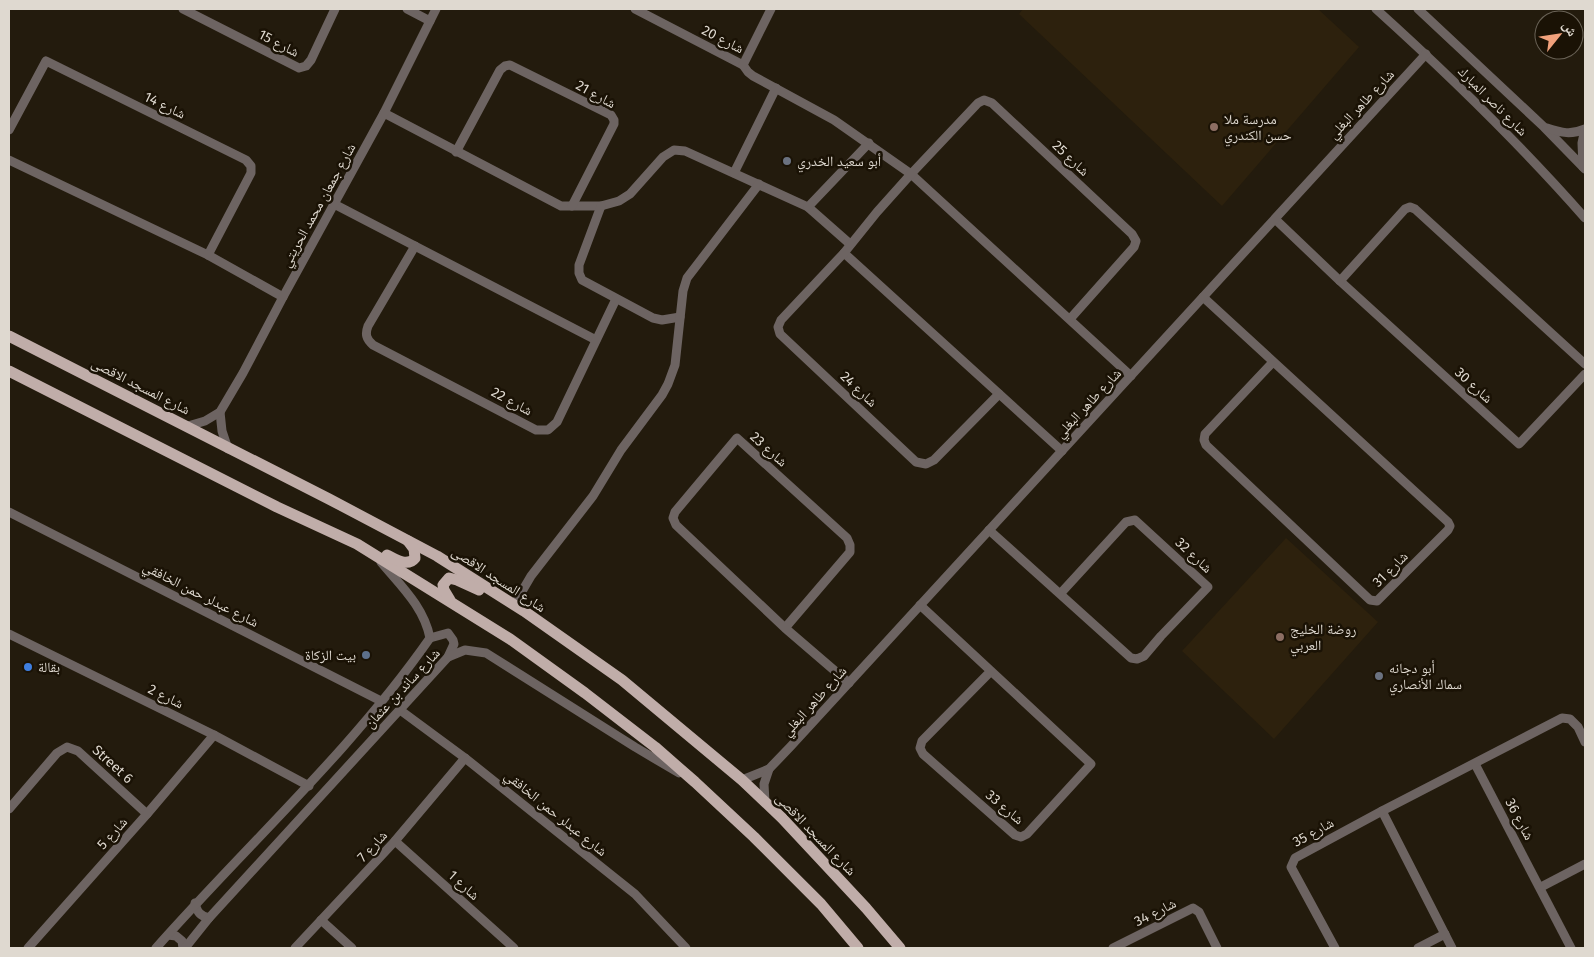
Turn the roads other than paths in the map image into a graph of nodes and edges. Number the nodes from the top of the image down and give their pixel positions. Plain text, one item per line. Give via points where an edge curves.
1 (183, 9) edge
2 (336, 9) edge
3 (408, 9) edge
4 (436, 9) edge
5 (635, 9) edge
6 (772, 9) edge
7 (1376, 9) edge
8 (1418, 9) edge
9 (430, 20) junction
10 (1426, 54) junction
11 (743, 65) junction
12 (776, 88) junction
13 (384, 113) junction
14 (1544, 127) junction
15 (1585, 129) edge
16 (9, 130) edge
17 (869, 143) junction
18 (456, 152) junction
19 (9, 160) edge
20 (1584, 168) edge
21 (734, 173) junction
22 (911, 174) junction
23 (759, 184) junction
24 (334, 204) junction
25 (572, 206) junction
26 (601, 206) junction
27 (808, 207) junction
28 (877, 212) joint
29 (1585, 218) edge
30 (1275, 219) junction
31 (850, 244) junction
32 (415, 246) junction
33 (844, 252) junction
34 (208, 255) junction
35 (1340, 281) junction
36 (283, 297) junction
37 (1203, 297) junction
38 (616, 300) junction
39 (680, 317) junction
40 (1070, 319) junction
41 (9, 336) edge
42 (596, 340) junction
43 (9, 344) edge
44 (1273, 362) junction
45 (1585, 364) edge
46 (67, 365) junction
47 (9, 371) edge
48 (1585, 374) edge
49 (1131, 376) junction
50 (999, 394) junction
51 (220, 412) junction
52 (188, 426) junction
53 (228, 449) junction
54 (1062, 451) junction
55 (9, 512) edge
56 (989, 530) junction
57 (407, 541) junction
58 (357, 544) junction
59 (374, 554) junction
60 (1060, 594) junction
61 (512, 603) junction
62 (455, 605) junction
63 (920, 605) junction
64 (785, 628) junction
65 (9, 634) edge
66 (430, 638) junction
67 (448, 657) junction
68 (991, 671) junction
69 (849, 682) junction
70 (382, 701) junction
71 (400, 710) junction
72 (214, 735) junction
73 (1585, 742) edge
74 (465, 758) junction
75 (1475, 764) junction
76 (769, 769) junction
77 (742, 780) junction
78 (695, 782) junction
79 (309, 786) junction
80 (765, 802) junction
81 (9, 809) edge
82 (1382, 810) junction
83 (147, 814) junction
84 (395, 841) junction
85 (1585, 864) edge
86 (1541, 887) junction
87 (195, 903) junction
88 (821, 904) junction
89 (209, 918) junction
90 (321, 920) junction
91 (884, 928) junction
92 (1445, 934) junction
93 (168, 935) junction
94 (28, 948) edge
95 (156, 948) edge
96 (184, 948) edge
97 (295, 948) edge
98 (352, 948) edge
99 (514, 948) edge
100 (686, 948) edge
101 (858, 948) edge
102 (868, 948) edge
103 (896, 948) edge
104 (900, 948) edge
105 (1113, 948) edge
106 (1217, 948) edge
107 (1335, 948) edge
108 (1418, 948) edge
109 (1452, 948) edge
110 (1572, 948) edge

1 - 2 street, شارع 15 via 299,68 311,60
3 - 9 street
4 - 9 street, شارع جمعان محمد الحريتي
5 - 11 street, شارع 20
6 - 11 street, شارع 20
7 - 10 street, شارع ناصر المبارك
8 - 14 street, شارع ناصر المبارك
9 - 13 street, شارع جمعان محمد الحريتي
10 - 29 street, شارع ناصر المبارك via 1544,172
10 - 30 street, شارع طاهر البغلي
11 - 12 street via 753,76
12 - 17 street
12 - 21 street
13 - 18 street
13 - 24 street, شارع جمعان محمد الحريتي
14 - 15 street via 1565,134
14 - 20 street, شارع ناصر المبارك
15 - 20 street via 1582,143
16 - 34 street, شارع 14 via 46,61 246,160 251,166 251,173
17 - 22 street
17 - 27 street
18 - 25 street via 553,203
18 - 25 street, شارع 21 via 500,70 510,65 610,115 614,120
19 - 34 street
21 - 23 street
21 - 26 street via 685,151 674,150 663,157 630,194
22 - 28 street, شارع 25
22 - 40 street
22 - 40 street, شارع 25 via 978,104 984,100 992,103 1136,240 1134,247
23 - 27 street
23 - 39 street via 687,278 682,291
24 - 32 street
24 - 36 street, شارع جمعان محمد الحريتي
25 - 26 street
26 - 38 street via 579,273 585,283
27 - 31 street
28 - 31 street, شارع 24
30 - 35 street, شارع 30
30 - 37 street, شارع طاهر البغلي
31 - 33 street, شارع 24
32 - 42 street
32 - 42 street, شارع 22 via 368,326 368,340 536,430 544,431 557,422
33 - 50 street
33 - 50 street, شارع 24 via 781,320 780,334 916,462 926,464 934,460
34 - 36 street
35 - 45 street via 1405,209 1416,209
35 - 48 street, شارع 30 via 1519,444
36 - 51 street, شارع جمعان محمد الحريتي
37 - 44 street, شارع 31
37 - 49 street, شارع طاهر البغلي
38 - 39 street via 656,319
38 - 42 street
39 - 61 street via 675,365 662,395 620,450 593,496
40 - 49 street
41 - 46 main road, شارع المسجد الاقصى
43 - 46 main road via 40,359
44 - 44 street, شارع 31 via 1450,526 1376,601 1370,600 1206,445 1205,434
46 - 52 main road, شارع المسجد الاقصى
47 - 58 main road
49 - 54 street, شارع طاهر البغلي
50 - 54 street
51 - 52 street
51 - 53 street
52 - 53 main road, شارع المسجد الاقصى
53 - 57 main road, شارع المسجد الاقصى
54 - 56 street, شارع طاهر البغلي
55 - 70 street, شارع عبدلر حمن الخافقي
56 - 60 street, شارع 32
56 - 63 street, شارع طاهر البغلي
57 - 58 main road via 416,554 414,561 407,563
57 - 61 main road, شارع المسجد الاقصى
58 - 59 main road
59 - 62 main road
59 - 66 street, شارع ساند بن عثمان via 419,607 428,624
60 - 60 street, شارع 32 via 1131,658 1138,659 1208,587 1135,520 1130,520
61 - 62 main road via 449,578 443,585 444,590
61 - 77 main road, شارع المسجد الاقصى via 622,680
62 - 78 main road via 510,639 585,693
63 - 68 street, شارع 33
63 - 69 street, شارع طاهر البغلي
64 - 64 street, شارع 23 via 673,518 737,438 847,538 850,545 850,552
64 - 69 street, شارع 23
65 - 72 street, شارع 2
66 - 67 street via 443,634 451,636 454,644
66 - 70 street, شارع ساند بن عثمان
67 - 71 street, شارع ساند بن عثمان
67 - 78 street, شارع ساند بن عثمان via 465,650 486,653
68 - 68 street, شارع 33 via 1091,764 1021,837 1015,836 965,792 920,748 922,741
69 - 76 street, شارع طاهر البغلي
70 - 79 street, شارع ساند بن عثمان
71 - 74 street, شارع عبدلر حمن الخافقي
71 - 89 street, شارع ساند بن عثمان
72 - 79 street, شارع 2
72 - 83 street, شارع 5
73 - 75 street via 1578,727 1570,719 1562,718
74 - 84 street, شارع 7
74 - 100 street, شارع عبدلر حمن الخافقي via 635,894
75 - 82 street, شارع 35
75 - 86 street, شارع 36
76 - 77 street, شارع طاهر البغلي
76 - 80 street via 764,784
77 - 80 main road, شارع المسجد الاقصى
78 - 88 main road
79 - 87 street, شارع ساند بن عثمان
80 - 91 main road, شارع المسجد الاقصى
81 - 83 street, Street 6 via 57,753 67,747 78,751
82 - 92 street
82 - 107 street, شارع 35 via 1295,858 1291,867
83 - 94 street, شارع 5
84 - 90 street, شارع 7
84 - 99 street, شارع 1
85 - 86 street
86 - 110 street, شارع 36
87 - 89 street via 197,911
87 - 93 street, شارع ساند بن عثمان
88 - 101 main road
88 - 102 main road
89 - 96 street, شارع ساند بن عثمان
90 - 97 street, شارع 7
90 - 98 street
91 - 103 main road
91 - 104 main road, شارع المسجد الاقصى
92 - 108 street
92 - 109 street
93 - 95 street, شارع ساند بن عثمان
93 - 96 street via 176,936
105 - 106 street, شارع 34 via 1193,908 1197,909

